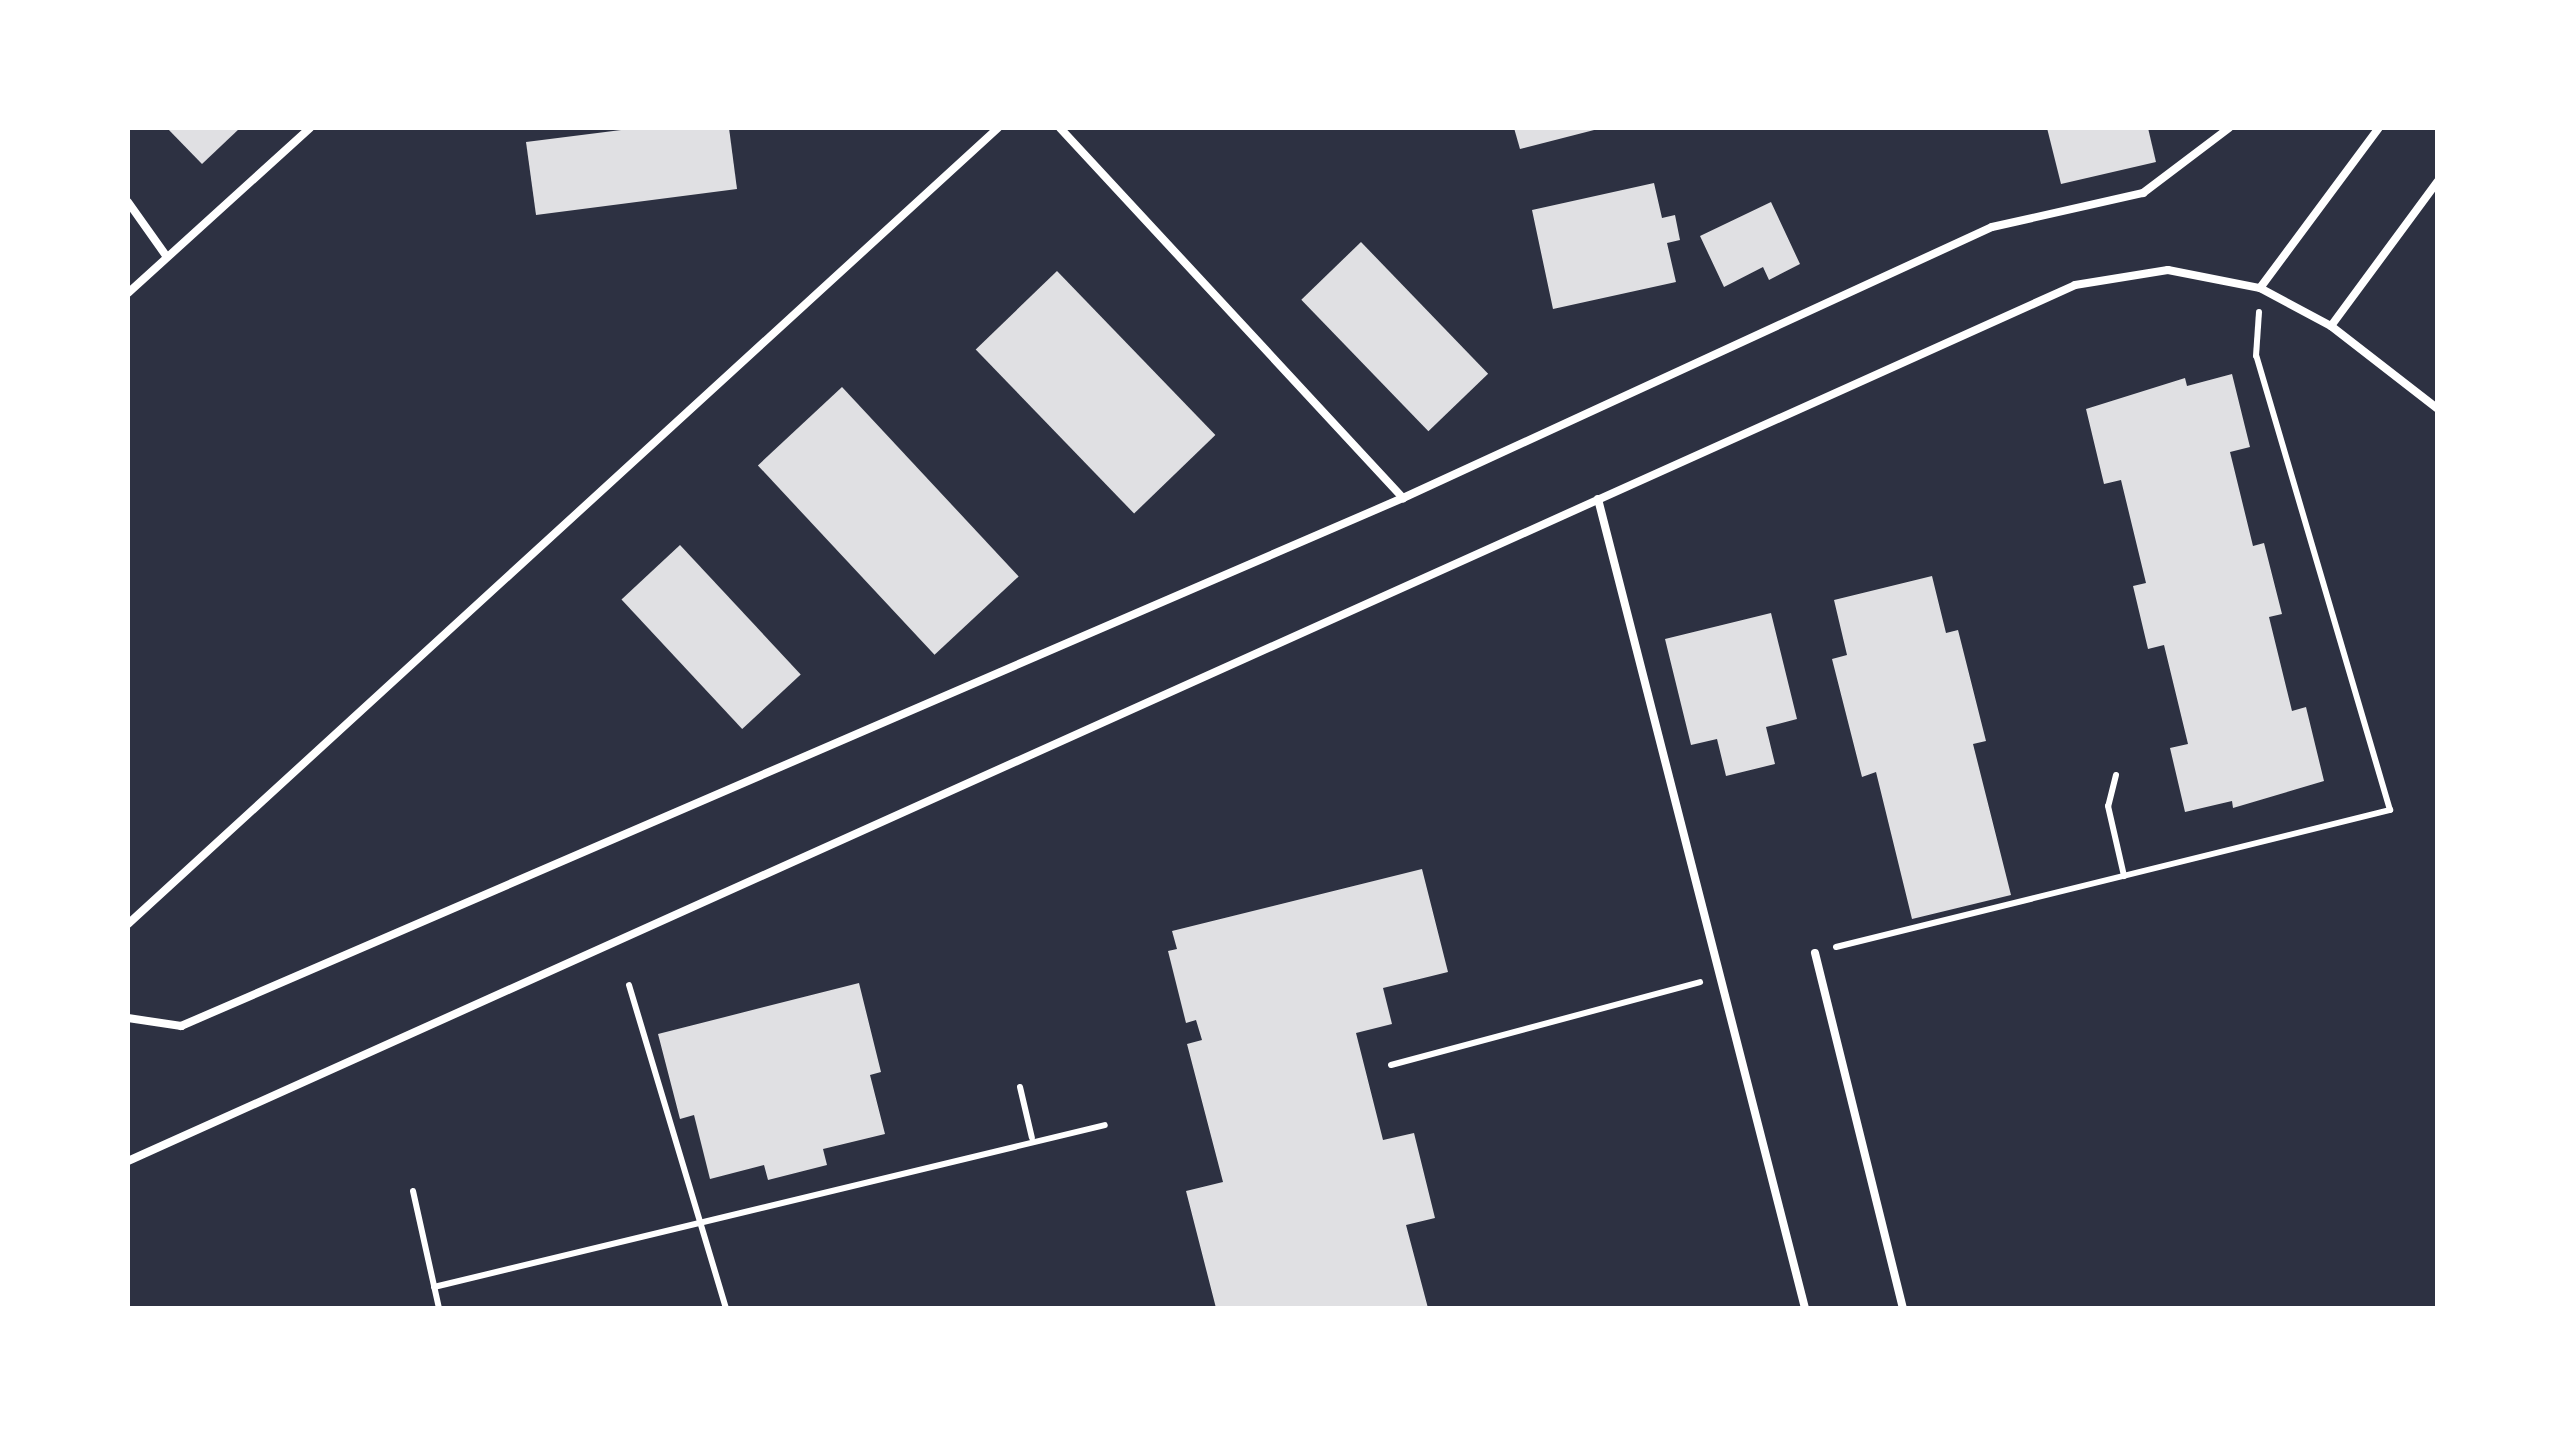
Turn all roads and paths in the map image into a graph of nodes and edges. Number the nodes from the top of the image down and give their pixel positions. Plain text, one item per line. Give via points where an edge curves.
1 (310, 128) edge
2 (998, 128) edge
3 (1060, 128) edge
4 (2229, 128) edge
5 (2379, 128) edge
6 (2438, 181) edge
7 (128, 202) edge
8 (167, 258) junction
9 (2260, 288) junction
10 (128, 293) edge
11 (2331, 326) junction
12 (2438, 409) edge
13 (1403, 498) junction
14 (1598, 499) junction
15 (2116, 775) dead end
16 (2124, 876) junction
17 (128, 924) edge
18 (1815, 952) joint
19 (1720, 977) junction
20 (629, 986) dead end
21 (128, 1018) edge
22 (1391, 1065) dead end
23 (1020, 1087) dead end
24 (1105, 1126) dead end
25 (1032, 1138) junction
26 (128, 1161) edge
27 (413, 1190) dead end
28 (702, 1220) junction
29 (434, 1286) junction
30 (439, 1308) edge
31 (726, 1308) edge
32 (1805, 1308) edge
33 (1903, 1308) edge

1 - 8 lane
2 - 17 lane
3 - 13 lane
4 - 13 lane via 2143,193 1992,227
5 - 9 lane
6 - 11 lane
7 - 8 lane
8 - 10 lane
9 - 11 lane
9 - 14 lane via 2168,270 2075,285
9 - 16 path via 2256,356 2390,810
11 - 12 lane
13 - 21 lane via 182,1026
14 - 19 lane
14 - 26 lane
15 - 16 path via 2108,806
16 - 18 path
18 - 33 lane
19 - 22 path
19 - 32 lane
20 - 28 path
23 - 25 path
24 - 25 path
25 - 28 path
27 - 29 path
28 - 29 path
28 - 31 path
29 - 30 path

